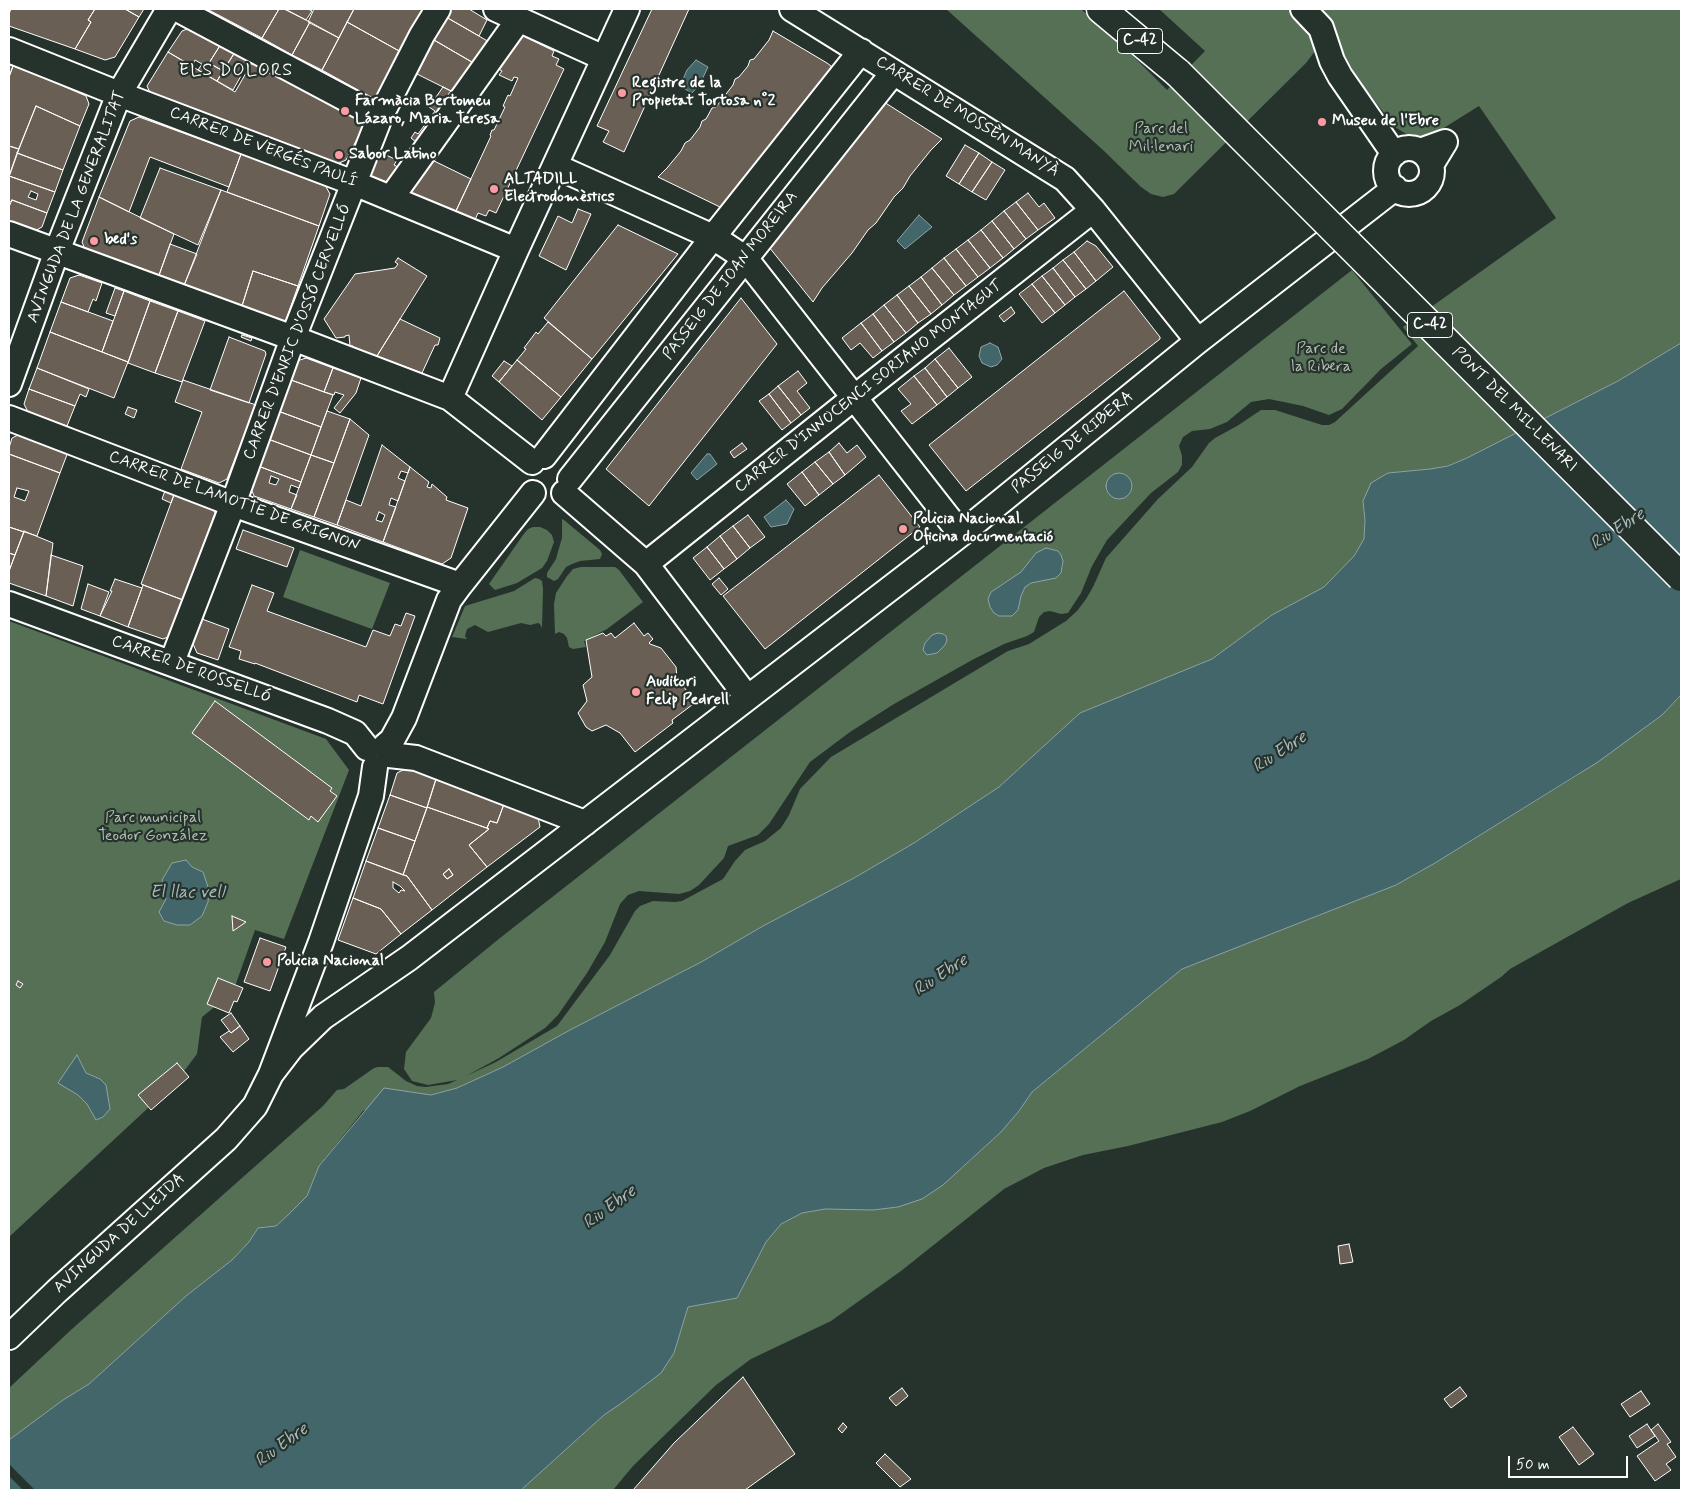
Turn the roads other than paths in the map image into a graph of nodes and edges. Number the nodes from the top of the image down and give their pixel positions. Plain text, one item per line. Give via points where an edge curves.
1 (169, 9) edge
2 (177, 9) edge
3 (438, 9) edge
4 (496, 9) edge
5 (627, 9) edge
6 (792, 9) edge
7 (1101, 9) edge
8 (1131, 9) edge
9 (1303, 9) edge
10 (519, 19) junction
11 (9, 50) edge
12 (861, 51) junction
13 (604, 58) junction
14 (1184, 66) junction
15 (893, 72) junction
16 (119, 94) junction
17 (380, 117) junction
18 (1394, 154) junction
19 (555, 166) junction
20 (354, 183) junction
21 (1395, 188) junction
22 (391, 198) junction
23 (1093, 210) junction
24 (9, 234) edge
25 (713, 237) junction
26 (516, 250) junction
27 (58, 251) junction
28 (745, 258) junction
29 (293, 338) junction
30 (1198, 341) junction
31 (9, 384) edge
32 (855, 397) junction
33 (450, 398) junction
34 (9, 418) edge
35 (538, 459) junction
36 (567, 486) junction
37 (533, 493) junction
38 (233, 504) junction
39 (961, 534) junction
40 (1681, 550) edge
41 (646, 564) junction
42 (1681, 577) edge
43 (460, 585) junction
44 (9, 604) edge
45 (172, 662) junction
46 (748, 697) junction
47 (379, 754) junction
48 (585, 823) junction
49 (409, 958) junction
50 (300, 996) junction
51 (327, 1015) junction
52 (271, 1074) junction
53 (255, 1106) junction
54 (11, 1334) edge

1 - 16 street, AVINGUDA DE LA GENERALITAT
2 - 17 street
3 - 17 street, CARRER D'ENRIC D'OSSÓ CERVELLÓ
4 - 10 street
5 - 13 street
6 - 12 street, CARRER DE MOSSÈN MANYÀ
7 - 14 main road, C-42
8 - 14 main road, C-42
9 - 18 street via 1321,28 1340,76
10 - 13 street
10 - 22 street
11 - 16 street, CARRER DE VERGÉS PAULÍ
12 - 15 street, CARRER DE MOSSÈN MANYÀ
12 - 25 street
13 - 19 street
14 - 40 main road, PONT DEL MIL·LENARI / C-42
14 - 42 main road, PONT DEL MIL·LENARI / C-42, bridge
15 - 23 street, CARRER DE MOSSÈN MANYÀ via 1065,179
15 - 28 street, PASSEIG DE JOAN MOREIRA
16 - 20 street, CARRER DE VERGÉS PAULÍ
16 - 27 street, AVINGUDA DE LA GENERALITAT
17 - 20 street, CARRER D'ENRIC D'OSSÓ CERVELLÓ
18 - 21 street via 1386,174
18 - 21 street via 1404,149 1415,149 1426,158 1430,179 1422,189 1411,193
19 - 25 street
19 - 26 street
20 - 22 street, CARRER DE VERGÉS PAULÍ
20 - 29 street, CARRER D'ENRIC D'OSSÓ CERVELLÓ
21 - 30 street, PASSEIG DE RIBERA
22 - 26 street, CARRER DE VERGÉS PAULÍ
23 - 30 street, CARRER DE MOSSÈN MANYÀ
23 - 32 street, CARRER D'INNOCENCI SORIANO MONTAGUT
24 - 27 street
25 - 28 street
25 - 35 street
26 - 33 street
27 - 29 street
27 - 31 street, AVINGUDA DE LA GENERALITAT
28 - 32 street
28 - 36 street, PASSEIG DE JOAN MOREIRA
29 - 33 street
29 - 38 street, CARRER D'ENRIC D'OSSÓ CERVELLÓ
30 - 39 street, PASSEIG DE RIBERA
32 - 39 street
32 - 41 street, CARRER D'INNOCENCI SORIANO MONTAGUT
33 - 35 street
34 - 38 street, CARRER DE LAMOTTE DE GRIGNON
35 - 36 street via 556,457 563,461 568,468
35 - 37 street via 528,470 526,478
36 - 37 street via 554,499
36 - 41 street
37 - 43 street
38 - 43 street, CARRER DE LAMOTTE DE GRIGNON
38 - 45 street, CARRER D'ENRIC D'OSSÓ CERVELLÓ
39 - 46 street, PASSEIG DE RIBERA
41 - 46 street
43 - 47 street via 440,621 404,718 392,740
44 - 45 street, CARRER DE ROSSELLÓ
45 - 47 street, CARRER DE ROSSELLÓ via 328,720 355,733
46 - 48 street, PASSEIG DE RIBERA
47 - 48 street via 416,758
47 - 50 street via 371,796
48 - 49 street, PASSEIG DE RIBERA
49 - 51 street
49 - 53 street via 313,1046
50 - 51 street via 307,1005
50 - 52 street
51 - 52 street via 291,1048
52 - 53 street
53 - 54 street, AVINGUDA DE LLEIDA via 226,1139

